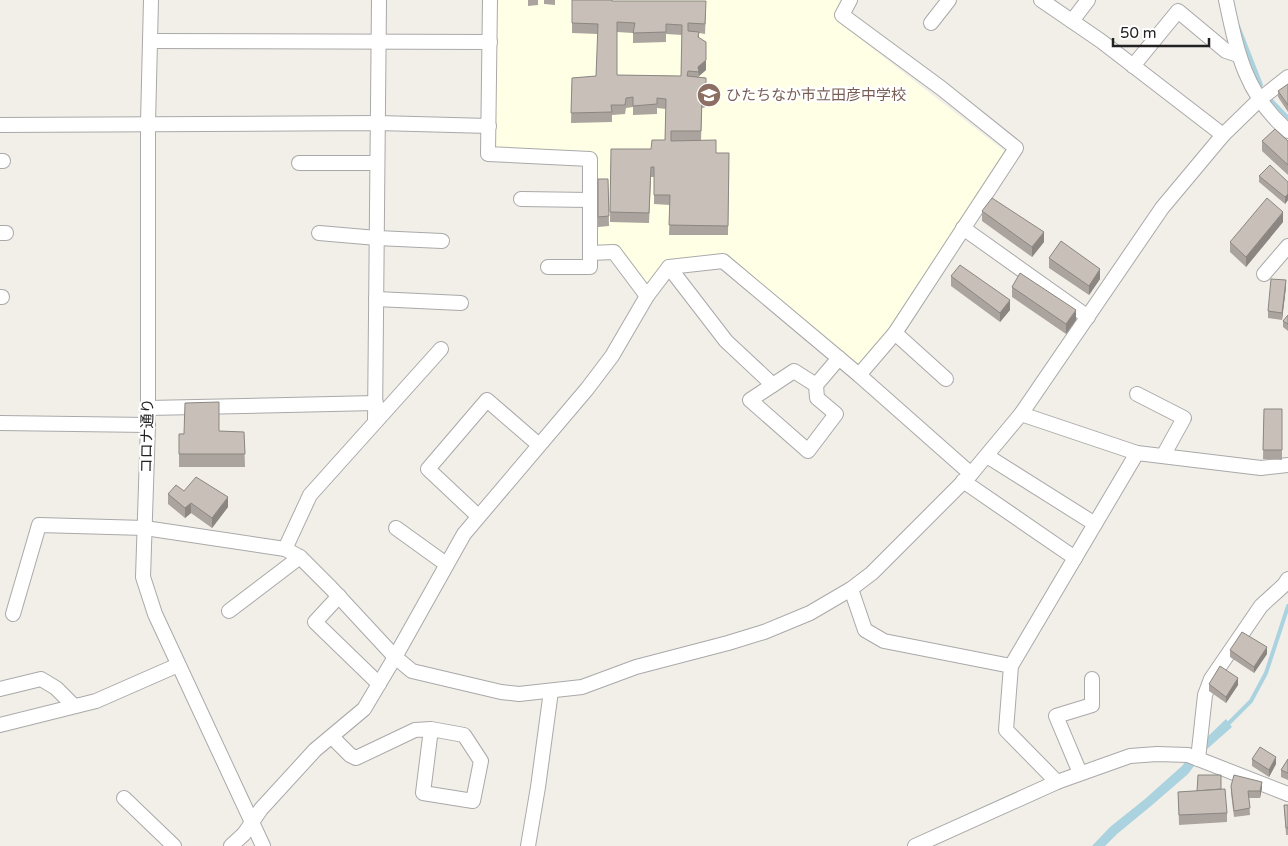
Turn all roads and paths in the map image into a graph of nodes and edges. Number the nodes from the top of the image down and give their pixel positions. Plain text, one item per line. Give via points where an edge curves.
1 (151, 0) edge
2 (378, 0) edge
3 (490, 0) edge
4 (850, 0) edge
5 (949, 0) edge
6 (1041, 0) edge
7 (1088, 0) edge
8 (1226, 0) edge
9 (1072, 21) junction
10 (931, 23) dead end
11 (150, 40) junction
12 (378, 42) junction
13 (490, 42) junction
14 (1238, 55) junction
15 (1133, 66) junction
16 (1288, 77) edge
17 (1259, 100) junction
18 (148, 123) junction
19 (378, 123) junction
20 (0, 125) edge
21 (488, 126) junction
22 (1288, 131) edge
23 (1223, 135) junction
24 (299, 163) dead end
25 (377, 163) junction
26 (521, 199) dead end
27 (590, 200) junction
28 (963, 228) junction
29 (319, 234) dead end
30 (377, 238) junction
31 (442, 241) dead end
32 (1288, 246) edge
33 (590, 254) junction
34 (548, 267) dead end
35 (669, 267) junction
36 (1264, 274) dead end
37 (647, 296) junction
38 (376, 300) junction
39 (461, 303) dead end
40 (1088, 317) junction
41 (895, 333) junction
42 (441, 349) dead end
43 (839, 358) junction
44 (859, 375) junction
45 (946, 379) dead end
46 (773, 385) junction
47 (816, 385) junction
48 (1137, 394) dead end
49 (376, 403) junction
50 (148, 408) junction
51 (1021, 414) junction
52 (375, 422) junction
53 (0, 423) edge
54 (148, 425) junction
55 (539, 444) junction
56 (1137, 453) junction
57 (987, 456) junction
58 (1162, 456) junction
59 (1288, 465) edge
60 (967, 478) junction
61 (478, 516) junction
62 (1095, 524) junction
63 (145, 528) junction
64 (396, 528) dead end
65 (285, 549) junction
66 (300, 557) junction
67 (1075, 558) junction
68 (446, 564) junction
69 (1288, 579) edge
70 (851, 588) junction
71 (339, 596) junction
72 (229, 611) dead end
73 (13, 614) dead end
74 (396, 657) junction
75 (178, 665) junction
76 (1011, 666) junction
77 (1092, 679) dead end
78 (379, 684) junction
79 (0, 689) edge
80 (551, 691) junction
81 (74, 706) junction
82 (0, 725) edge
83 (431, 729) junction
84 (332, 737) junction
85 (1198, 759) junction
86 (1080, 774) junction
87 (1057, 782) junction
88 (1288, 794) edge
89 (124, 798) dead end
90 (252, 821) junction
91 (174, 846) edge
92 (231, 846) edge
93 (263, 846) edge
94 (528, 846) edge
95 (915, 846) edge

1 - 11 street, コロナ通り
2 - 12 street
3 - 13 street
4 - 28 street via 842,15 1016,148
5 - 10 street
6 - 9 street
7 - 9 street
8 - 14 street
9 - 15 street
11 - 12 street
11 - 18 street, コロナ通り
12 - 13 street
12 - 19 street
13 - 21 street
14 - 15 street via 1226,51 1178,11
14 - 17 street
15 - 23 street
16 - 17 street
17 - 22 street
17 - 23 street
18 - 19 street
18 - 20 street
18 - 50 street, コロナ通り
19 - 21 street
19 - 25 street
21 - 27 street via 488,154 590,159
23 - 40 street via 1162,208
24 - 25 street
25 - 30 street
26 - 27 street
27 - 33 street
28 - 40 street
28 - 41 street
29 - 30 street
30 - 31 street
30 - 38 street
32 - 36 street
33 - 34 street via 590,267
33 - 37 street via 614,252
35 - 37 street
35 - 43 street via 722,261
35 - 46 street via 726,341
37 - 55 street via 612,356
38 - 39 street
38 - 49 street
40 - 51 street
41 - 44 street
41 - 45 street
42 - 52 street
43 - 44 street
43 - 47 street
44 - 60 street
46 - 47 street via 794,371
46 - 47 street via 750,400 808,451 836,414 817,398
48 - 58 street via 1184,418
49 - 50 street
49 - 52 street
50 - 54 street, コロナ通り
51 - 56 street
51 - 57 street
52 - 65 street via 310,495
53 - 54 street
54 - 63 street, コロナ通り
55 - 61 street
55 - 61 street via 487,400 428,469
56 - 58 street
56 - 62 street
57 - 60 street
57 - 62 street
58 - 59 street via 1261,468
60 - 67 street
60 - 70 street via 898,549
61 - 68 street
62 - 67 street
63 - 65 street
63 - 73 street via 39,525
63 - 75 street, コロナ通り via 143,577 155,614
64 - 68 street
65 - 66 street
66 - 71 street
66 - 72 street
67 - 76 street
68 - 74 street
69 - 85 street via 1261,606 1211,679 1205,695
70 - 76 street via 865,630 884,641
70 - 80 street via 810,613 764,632 636,666 582,687
71 - 74 street
71 - 78 street via 315,622
74 - 78 street
74 - 80 street via 412,671 501,692
75 - 81 street via 96,701
75 - 90 street, コロナ通り
76 - 87 street via 1006,730
77 - 86 street via 1092,705 1056,716
78 - 84 street via 364,709
79 - 81 street via 41,679 56,688
80 - 94 street
81 - 82 street
83 - 83 street via 423,793 473,801 481,761 464,734
83 - 84 street via 415,730 356,758
84 - 90 street via 315,750
85 - 86 street via 1188,755 1130,756
85 - 88 street
86 - 87 street
87 - 95 street
89 - 91 street
90 - 92 street
90 - 93 street, コロナ通り

